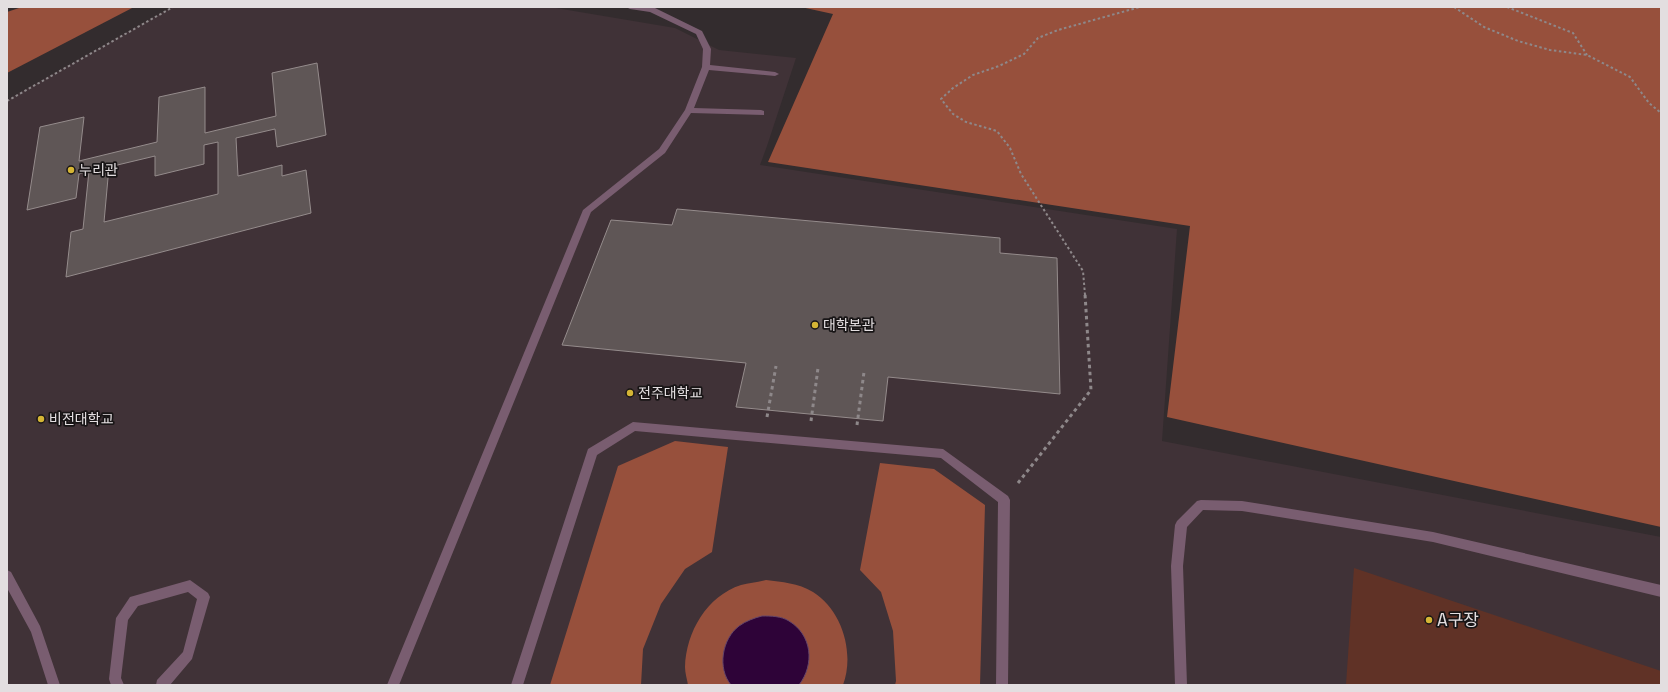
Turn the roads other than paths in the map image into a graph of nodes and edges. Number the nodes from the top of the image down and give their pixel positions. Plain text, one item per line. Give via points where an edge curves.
1 (630, 7) edge
2 (706, 67) junction
3 (775, 74) dead end
4 (689, 110) junction
5 (762, 113) dead end
6 (7, 576) edge
7 (1661, 591) edge
8 (54, 685) edge
9 (118, 685) edge
10 (162, 685) edge
11 (393, 685) edge
12 (517, 685) edge
13 (1002, 685) edge
14 (1181, 685) edge

1 - 2 lane via 652,10 699,33 707,49
2 - 3 lane
2 - 4 lane
4 - 5 lane
4 - 11 lane via 662,151 587,210
6 - 8 lane via 36,630
7 - 14 lane via 1432,537 1242,506 1201,505 1181,525 1177,566
9 - 10 lane via 115,679 122,618 134,601 190,586 204,597 188,655
12 - 13 lane via 592,452 633,426 943,454 1004,500

